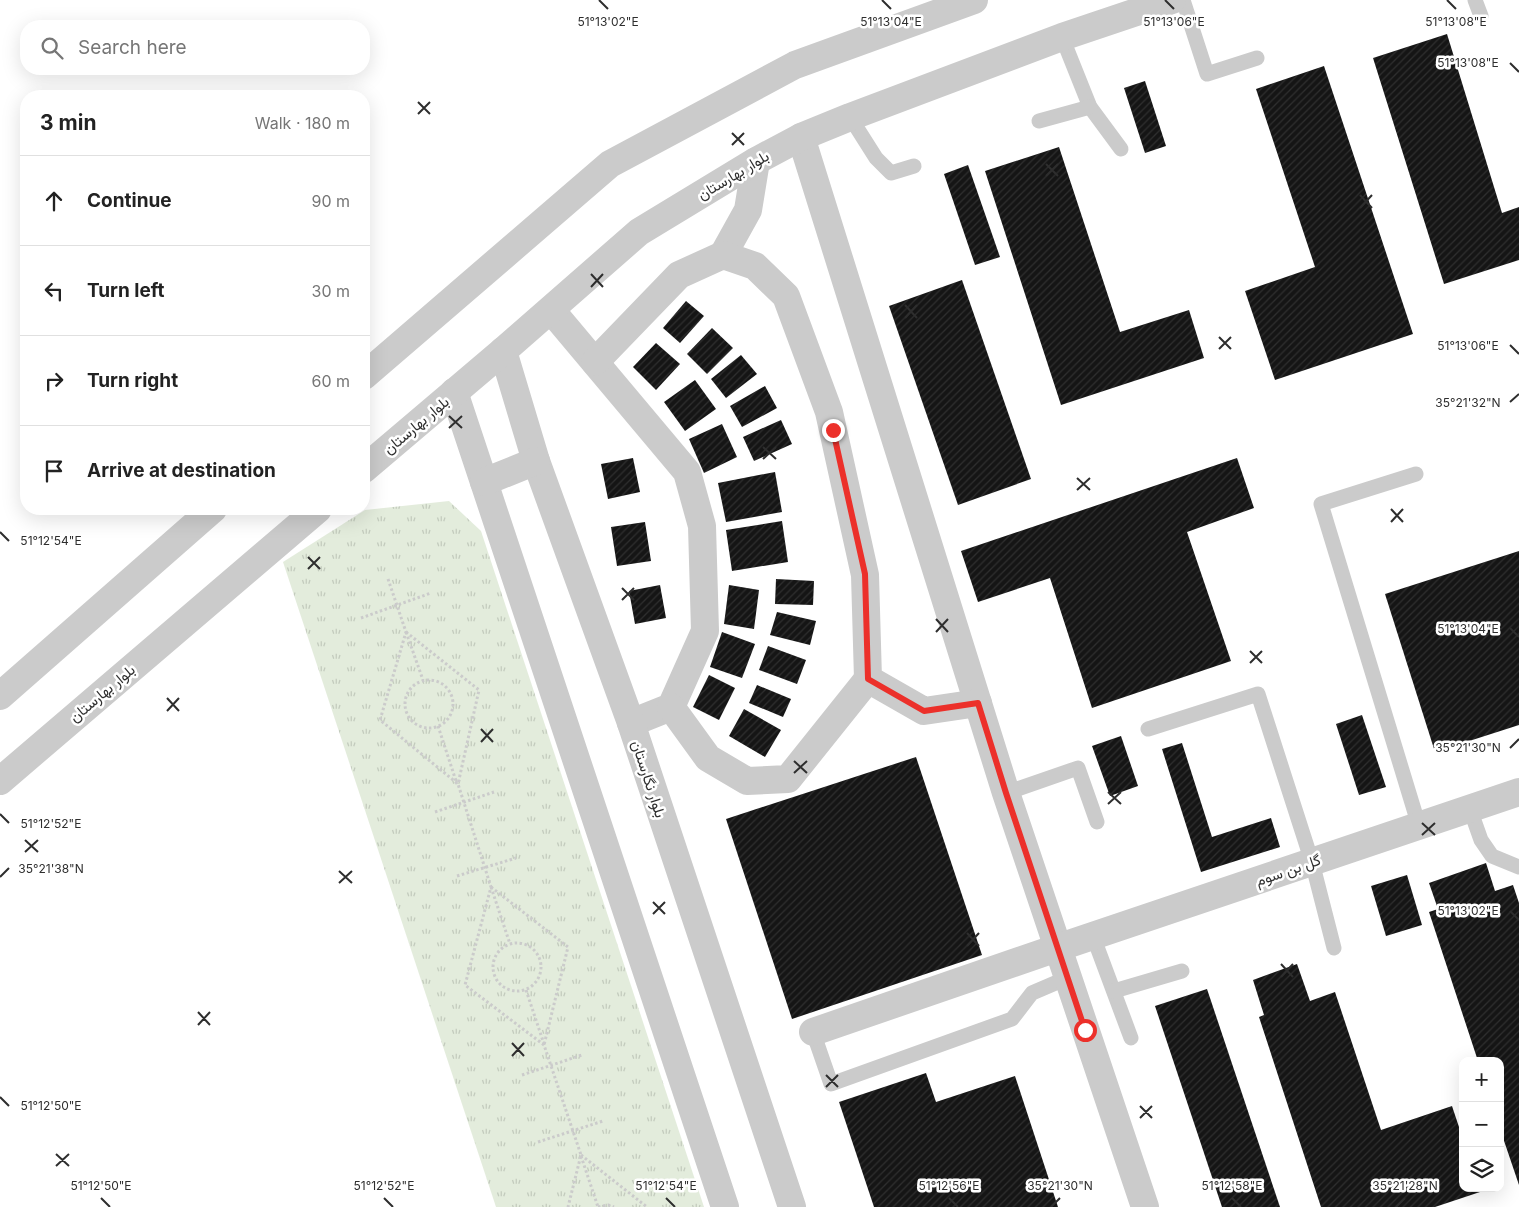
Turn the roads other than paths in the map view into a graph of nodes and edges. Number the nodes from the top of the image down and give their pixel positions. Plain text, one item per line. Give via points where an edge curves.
1 (974, 0) edge
2 (1172, 0) edge
3 (1183, 0) edge
4 (1476, 0) edge
5 (1481, 16) dead end
6 (1062, 37) junction
7 (1257, 58) dead end
8 (1090, 107) junction
9 (850, 117) junction
10 (1039, 121) dead end
11 (801, 137) junction
12 (1121, 149) dead end
13 (756, 161) junction
14 (914, 166) dead end
15 (723, 255) junction
16 (550, 310) junction
17 (503, 351) junction
18 (595, 362) junction
19 (370, 371) edge
20 (454, 392) junction
21 (536, 461) junction
22 (370, 465) edge
23 (1416, 474) dead end
24 (484, 482) junction
25 (206, 515) edge
26 (311, 515) edge
27 (868, 679) junction
28 (0, 696) edge
29 (978, 703) junction
30 (671, 707) junction
31 (631, 723) junction
32 (1148, 729) dead end
33 (0, 781) edge
34 (1519, 792) edge
35 (1006, 793) junction
36 (1470, 809) junction
37 (1097, 822) dead end
38 (1419, 826) junction
39 (1312, 862) junction
40 (1519, 867) edge
41 (1093, 936) junction
42 (1057, 948) junction
43 (1334, 948) dead end
44 (1182, 971) dead end
45 (1067, 978) junction
46 (1114, 991) junction
47 (813, 1032) joint
48 (1131, 1038) dead end
49 (725, 1207) edge
50 (792, 1207) edge
51 (1144, 1207) edge

1 - 19 street via 795,65 610,164
2 - 6 street, بلوار بهارستان
3 - 7 lane via 1207,74
4 - 5 lane
6 - 8 lane
6 - 9 street, بلوار بهارستان
8 - 10 lane
8 - 12 lane
9 - 11 street, بلوار بهارستان
9 - 14 lane via 876,158 891,173
11 - 13 street, بلوار بهارستان
11 - 29 street
13 - 15 street via 748,210
13 - 16 street, بلوار بهارستان via 639,232
15 - 18 street via 679,275
15 - 27 street via 755,266 786,296 829,412 865,574
16 - 17 street, بلوار بهارستان
16 - 18 street
17 - 20 street, بلوار بهارستان
17 - 21 street, بلوار نگارستان
18 - 30 street via 688,472 702,526 705,631
20 - 22 street, بلوار بهارستان
20 - 24 street
21 - 24 street
21 - 31 street, بلوار نگارستان
23 - 38 lane via 1322,504
24 - 49 street
25 - 28 street
26 - 33 street, بلوار بهارستان
27 - 29 street via 924,711
27 - 30 street via 788,779 747,781 708,758
29 - 35 street
30 - 31 street
31 - 50 street, بلوار نگارستان
32 - 39 lane via 1258,694
34 - 36 street, گل بن سوم
35 - 37 lane via 1078,768
35 - 42 street
36 - 38 street, گل بن سوم
36 - 40 lane via 1481,840 1492,856
38 - 39 street, گل بن سوم
39 - 41 street, گل بن سوم
39 - 43 lane
41 - 42 street, گل بن سوم
41 - 46 lane
42 - 45 street
42 - 47 street, گل بن سوم
44 - 46 lane
45 - 47 lane via 1032,993 1012,1019 831,1084
45 - 51 street
46 - 48 lane

